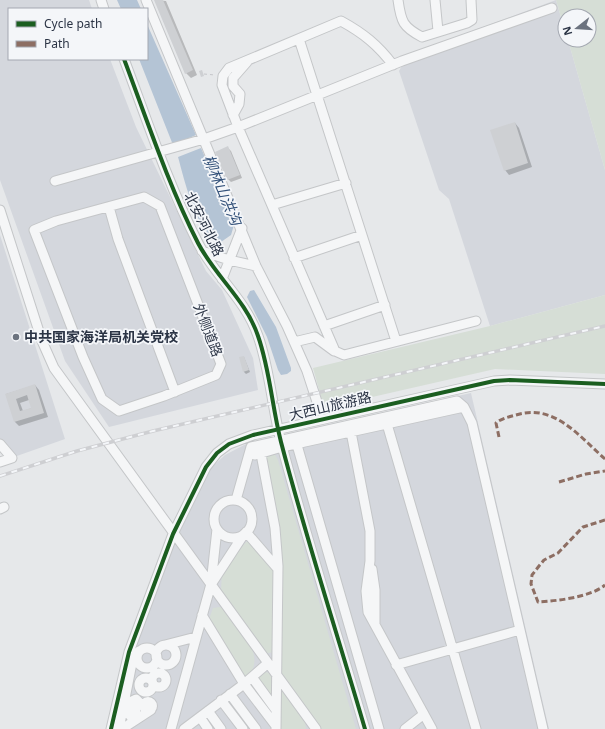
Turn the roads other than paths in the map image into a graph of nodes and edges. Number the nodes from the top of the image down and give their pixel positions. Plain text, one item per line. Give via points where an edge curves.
1 (146, 0) edge
2 (398, 0) edge
3 (435, 0) edge
4 (471, 0) edge
5 (552, 8) dead end
6 (438, 31) junction
7 (299, 39) junction
8 (250, 59) junction
9 (124, 60) edge
10 (393, 65) junction
11 (317, 96) junction
12 (233, 115) junction
13 (238, 127) junction
14 (204, 139) junction
15 (160, 153) junction
16 (55, 181) dead end
17 (346, 183) junction
18 (272, 205) junction
19 (109, 207) junction
20 (0, 210) edge
21 (242, 228) junction
22 (362, 235) junction
23 (202, 251) junction
24 (294, 258) junction
25 (229, 260) junction
26 (256, 266) junction
27 (222, 279) junction
28 (385, 305) junction
29 (476, 321) dead end
30 (324, 326) junction
31 (396, 341) junction
32 (294, 342) junction
33 (335, 351) junction
34 (605, 384) edge
35 (175, 392) junction
36 (464, 408) junction
37 (320, 411) dead end
38 (323, 422) dead end
39 (387, 424) junction
40 (278, 430) junction
41 (326, 432) junction
42 (351, 432) junction
43 (0, 444) edge
44 (281, 444) junction
45 (297, 445) junction
46 (261, 454) junction
47 (248, 457) junction
48 (0, 462) edge
49 (236, 500) junction
50 (216, 529) junction
51 (245, 533) junction
52 (173, 534) junction
53 (278, 569) junction
54 (211, 584) junction
55 (202, 616) junction
56 (520, 630) junction
57 (196, 637) junction
58 (165, 645) junction
59 (452, 648) junction
60 (139, 651) junction
61 (156, 656) junction
62 (268, 663) junction
63 (396, 665) junction
64 (277, 674) junction
65 (252, 678) junction
66 (152, 683) dead end
67 (244, 684) junction
68 (127, 689) junction
69 (230, 694) junction
70 (221, 700) junction
71 (151, 710) dead end
72 (276, 710) junction
73 (208, 711) junction
74 (424, 714) junction
75 (200, 717) junction
76 (190, 727) edge
77 (276, 727) edge
78 (314, 728) edge
79 (111, 729) edge
80 (119, 729) edge
81 (171, 729) edge
82 (208, 729) edge
83 (221, 729) edge
84 (243, 729) edge
85 (256, 729) edge
86 (365, 729) edge
87 (379, 729) edge
88 (405, 729) edge
89 (432, 729) edge
90 (476, 729) edge
91 (543, 729) edge

1 - 14 street
2 - 6 street via 400,13 408,29 422,37
3 - 6 street
4 - 6 street via 472,20
5 - 10 street
7 - 8 street
7 - 10 street via 341,21 382,49
7 - 11 street
8 - 12 street via 233,78 233,86 240,94 239,104
8 - 12 street via 229,68 223,76 222,85
9 - 15 street, 北安河北路
10 - 11 street
11 - 13 street
11 - 17 street
12 - 13 street
13 - 14 street
13 - 18 street
14 - 15 street
14 - 21 street
15 - 16 street
15 - 23 street, 北安河北路 via 180,205
17 - 18 street
17 - 22 street
18 - 24 street
19 - 35 street via 118,239
19 - 35 street, 外侧道路 via 144,197 160,206 221,364 216,375
19 - 35 street, 外侧道路 via 56,221 34,230 83,358 102,399 119,411
20 - 52 street via 42,341 54,368
21 - 25 street
21 - 26 street
22 - 24 street
22 - 28 street
23 - 25 street
23 - 27 street, 北安河北路
24 - 30 street
25 - 26 street
25 - 27 street
26 - 32 street
27 - 40 street, 北安河北路 via 244,305 258,334
28 - 30 street
28 - 31 street
29 - 31 street
30 - 33 street
31 - 33 street via 344,355
32 - 33 street via 315,337
32 - 37 street
34 - 40 street, 大西山旅游路 via 494,381
36 - 39 street
36 - 41 street via 457,401
36 - 56 street via 472,423
38 - 41 street
39 - 42 street
39 - 59 street
40 - 44 street, 北安河北路
40 - 52 street, 大西山旅游路 via 253,435 229,444 217,453 206,467
41 - 44 street
42 - 45 street
42 - 63 street via 370,531 370,561 376,590 375,628
43 - 48 street via 12,458
44 - 45 street
44 - 46 street
44 - 47 street via 251,447
44 - 86 street, 北安河北路
45 - 87 street
46 - 47 street
46 - 53 street via 275,528
47 - 49 street
49 - 50 street via 224,502 219,506 214,517
49 - 51 street via 250,512 251,524
50 - 51 street via 226,537 232,538
50 - 54 street
51 - 53 street
51 - 54 street
52 - 54 street
52 - 79 street, 大西山旅游路 via 129,652
53 - 64 street
54 - 55 street
54 - 62 street
55 - 57 street
55 - 67 street
56 - 59 street
56 - 91 street
57 - 58 street
57 - 81 street
58 - 61 street via 158,650
58 - 61 street via 171,646 175,651 174,661 165,665 159,662
59 - 63 street
59 - 90 street
60 - 61 street via 149,649 154,651
60 - 61 street via 138,662 145,667 153,665
60 - 68 street via 133,658
62 - 64 street
62 - 65 street
63 - 74 street
64 - 72 street
64 - 78 street
65 - 67 street
65 - 72 street
66 - 68 street via 148,692
67 - 69 street
67 - 77 street
68 - 80 street via 128,713
69 - 70 street
69 - 85 street
70 - 73 street
70 - 84 street
71 - 80 street via 128,726
72 - 77 street
73 - 75 street
73 - 83 street
74 - 88 street
74 - 89 street
75 - 76 street
75 - 82 street

